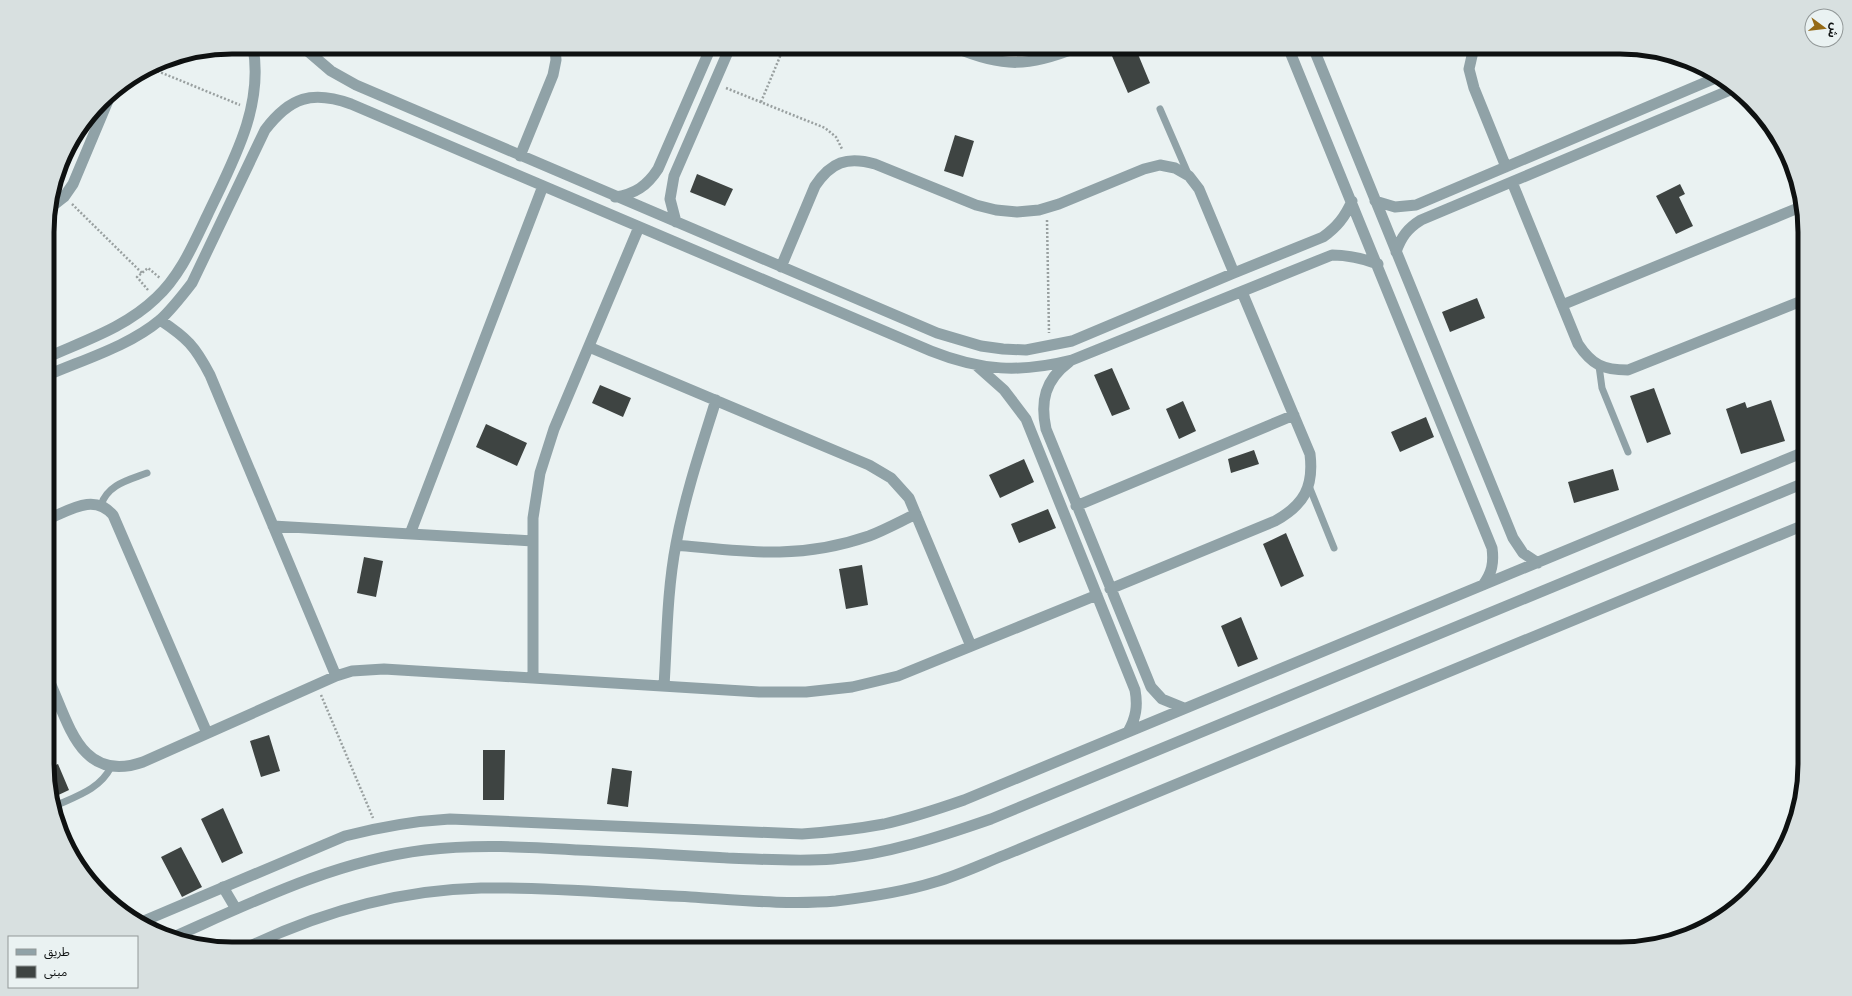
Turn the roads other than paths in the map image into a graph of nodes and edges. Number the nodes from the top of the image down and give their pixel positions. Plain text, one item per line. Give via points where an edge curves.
1 (253, 54) edge
2 (311, 54) edge
3 (556, 54) edge
4 (559, 54) edge
5 (708, 54) edge
6 (727, 54) edge
7 (972, 54) edge
8 (1058, 54) edge
9 (1291, 54) edge
10 (1316, 54) edge
11 (1471, 54) edge
12 (556, 60) junction
13 (1712, 80) edge
14 (1729, 91) edge
15 (105, 107) edge
16 (1160, 109) dead end
17 (520, 156) junction
18 (1506, 167) junction
19 (1189, 176) junction
20 (1512, 182) junction
21 (543, 186) junction
22 (615, 196) junction
23 (1352, 201) junction
24 (1375, 201) junction
25 (56, 203) edge
26 (1796, 209) edge
27 (676, 222) junction
28 (639, 227) junction
29 (1396, 252) junction
30 (1378, 264) junction
31 (781, 267) junction
32 (1234, 272) junction
33 (1242, 292) junction
34 (1798, 302) edge
35 (1562, 305) junction
36 (160, 320) junction
37 (589, 347) junction
38 (54, 353) edge
39 (1072, 360) junction
40 (977, 366) junction
41 (1599, 366) junction
42 (54, 372) edge
43 (716, 400) junction
44 (1294, 415) junction
45 (1628, 452) dead end
46 (1798, 454) edge
47 (147, 472) dead end
48 (1798, 485) edge
49 (1309, 486) junction
50 (102, 505) junction
51 (1076, 506) junction
52 (916, 514) junction
53 (54, 517) edge
54 (273, 526) junction
55 (1798, 527) edge
56 (410, 534) junction
57 (533, 542) junction
58 (676, 545) junction
59 (1334, 548) dead end
60 (1538, 562) junction
61 (1483, 585) junction
62 (1110, 589) junction
63 (1097, 595) junction
64 (971, 646) junction
65 (336, 676) junction
66 (533, 678) junction
67 (664, 686) junction
68 (54, 691) edge
69 (1184, 708) junction
70 (1128, 732) junction
71 (207, 733) junction
72 (111, 767) junction
73 (58, 804) edge
74 (223, 887) junction
75 (236, 909) junction
76 (146, 920) edge
77 (180, 934) edge
78 (259, 942) edge

1 - 38 street via 251,110 240,148 189,253 157,298 136,315 112,329
2 - 17 street via 331,71 356,85
3 - 12 street
4 - 12 lane
5 - 22 street via 651,180 629,195
6 - 27 street via 674,176 670,199
7 - 8 street via 991,61 1015,63 1039,61
9 - 23 street
10 - 24 street
11 - 18 street via 1469,69 1474,88
12 - 17 street via 553,75
13 - 18 street
14 - 20 street
15 - 25 street via 73,184
16 - 19 lane
17 - 22 street
18 - 24 street via 1416,205 1395,206
19 - 31 street via 1176,168 1160,165 1046,208 1017,212 976,205 875,164 862,160 847,160 834,165 823,174 815,186
19 - 32 street via 1199,189
20 - 29 street via 1412,225 1399,242
20 - 35 street
21 - 28 street
21 - 36 street via 332,97 312,97 293,103 277,114 265,130 192,283
21 - 56 street
22 - 27 street
23 - 30 street
23 - 32 street via 1346,216 1336,228 1323,237
24 - 29 street
26 - 35 street
27 - 31 street
28 - 37 street
28 - 40 street via 931,351
29 - 60 street via 1513,538 1523,553
30 - 33 street via 1348,255 1332,255
30 - 61 street via 1492,548 1492,568
31 - 32 street via 959,341 1003,349 1026,350 1072,341
33 - 39 street
33 - 44 street
34 - 41 street via 1628,370 1613,370
35 - 41 street via 1578,344 1586,356
36 - 42 street via 140,334
36 - 54 street via 181,334 198,352
37 - 43 street
37 - 57 street via 546,451 536,496
39 - 40 street via 1025,369
39 - 51 street via 1059,370 1050,382 1042,414
40 - 63 street via 1004,390 1026,419
41 - 45 lane via 1602,388
43 - 52 street via 880,471 901,487
43 - 58 street via 686,497
44 - 49 street via 1310,454 1312,470
44 - 51 street
46 - 60 street
47 - 50 lane via 112,487
48 - 75 street via 998,816 925,842 832,859 785,860 531,847 478,846 425,850 373,860 322,874
49 - 59 lane
49 - 62 street via 1294,509 1275,521
50 - 53 street via 85,504
50 - 71 street via 113,515
51 - 62 street
52 - 58 street via 870,536 810,551 748,553
52 - 64 street
54 - 56 street
54 - 65 street
55 - 78 street via 935,882 886,894 849,899 784,902 530,889 480,888 430,892 332,913
56 - 57 street
57 - 66 street
58 - 67 street via 669,595
60 - 61 street
61 - 69 street
62 - 69 street via 1151,687 1166,701
63 - 64 street
63 - 70 street via 1135,690 1136,716
64 - 67 street via 898,676 852,687 806,692 759,692
65 - 66 street via 352,671 384,669
65 - 71 street
66 - 67 street
68 - 72 street via 83,751 96,762
69 - 70 street
70 - 74 street via 957,802 884,824 802,834 450,819 414,821 345,836
71 - 72 street via 138,764
72 - 73 lane via 97,786
74 - 75 street
74 - 76 street
75 - 77 street

